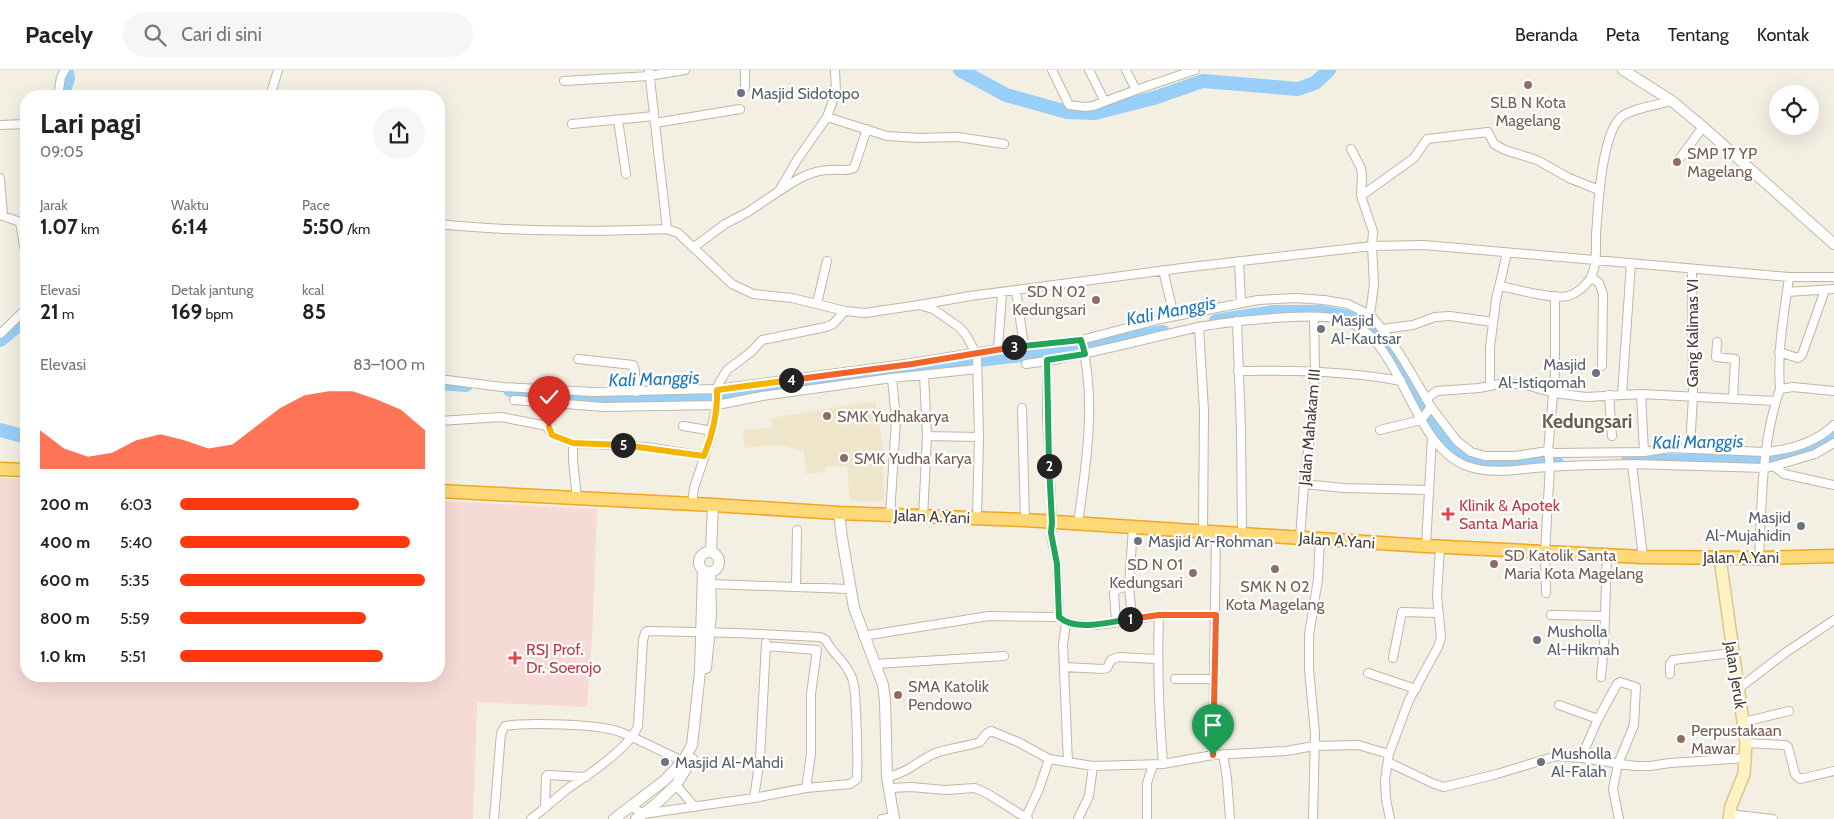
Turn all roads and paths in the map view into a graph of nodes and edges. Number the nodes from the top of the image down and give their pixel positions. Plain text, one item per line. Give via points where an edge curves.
1 (278, 70) edge
2 (685, 70) edge
3 (745, 70) edge
4 (835, 70) edge
5 (1052, 70) edge
6 (1089, 70) edge
7 (1126, 70) edge
8 (1195, 70) edge
9 (1623, 70) edge
10 (64, 71) edge
11 (649, 73) edge
12 (564, 81) dead end
13 (745, 87) dead end
14 (59, 90) edge
15 (272, 90) edge
16 (1136, 90) junction
17 (1104, 100) junction
18 (1672, 101) junction
19 (740, 109) dead end
20 (827, 116) junction
21 (655, 119) junction
22 (618, 120) junction
23 (20, 124) edge
24 (572, 124) dead end
25 (0, 125) edge
26 (1704, 127) junction
27 (867, 129) junction
28 (1004, 144) dead end
29 (1351, 149) dead end
30 (1680, 158) dead end
31 (626, 174) dead end
32 (0, 178) edge
33 (1599, 190) junction
34 (779, 191) junction
35 (1361, 196) junction
36 (1, 216) edge
37 (20, 222) edge
38 (445, 225) edge
39 (667, 228) junction
40 (1834, 244) edge
41 (1372, 246) junction
42 (694, 247) junction
43 (1507, 253) junction
44 (1595, 260) junction
45 (827, 261) dead end
46 (1239, 261) junction
47 (1631, 263) junction
48 (1692, 269) junction
49 (1163, 270) junction
50 (1591, 277) junction
51 (1789, 277) junction
52 (1834, 277) edge
53 (1500, 286) junction
54 (1834, 289) edge
55 (1825, 290) junction
56 (1016, 291) junction
57 (1787, 292) junction
58 (1002, 293) junction
59 (1554, 296) junction
60 (1241, 302) junction
61 (817, 303) junction
62 (919, 305) junction
63 (845, 311) junction
64 (20, 315) edge
65 (1370, 315) junction
66 (1174, 316) junction
67 (1314, 317) junction
68 (1236, 321) junction
69 (1494, 322) junction
70 (1199, 327) junction
71 (1383, 329) junction
72 (1, 332) edge
73 (1081, 340) junction
74 (1717, 342) dead end
75 (1024, 346) junction
76 (998, 349) junction
77 (1779, 352) junction
78 (977, 354) junction
79 (1085, 354) junction
80 (578, 359) dead end
81 (1047, 360) junction
82 (1026, 364) dead end
83 (1602, 366) dead end
84 (977, 368) junction
85 (1238, 371) junction
86 (1316, 371) junction
87 (924, 375) junction
88 (892, 378) junction
89 (445, 380) edge
90 (1401, 381) junction
91 (1490, 386) junction
92 (1780, 389) junction
93 (717, 391) junction
94 (1834, 391) edge
95 (636, 392) junction
96 (1554, 393) junction
97 (1641, 394) junction
98 (1610, 395) junction
99 (1622, 395) junction
100 (1693, 396) junction
101 (1426, 398) junction
102 (1733, 399) junction
103 (514, 400) dead end
104 (1775, 401) junction
105 (717, 404) junction
106 (1022, 408) dead end
107 (1430, 408) junction
108 (1422, 420) junction
109 (445, 421) edge
110 (683, 426) dead end
111 (1380, 430) dead end
112 (710, 434) junction
113 (1832, 434) edge
114 (927, 436) junction
115 (1612, 436) dead end
116 (979, 437) junction
117 (1432, 437) junction
118 (573, 443) junction
119 (1690, 448) junction
120 (1644, 452) junction
121 (1765, 453) junction
122 (704, 456) junction
123 (1549, 460) junction
124 (1632, 464) junction
125 (1769, 466) junction
126 (0, 469) edge
127 (20, 470) edge
128 (1304, 484) junction
129 (1834, 485) edge
130 (1429, 490) junction
131 (445, 491) edge
132 (577, 498) junction
133 (692, 504) junction
134 (713, 505) junction
135 (840, 513) junction
136 (890, 515) junction
137 (923, 516) junction
138 (977, 517) junction
139 (1025, 520) junction
140 (1052, 522) junction
141 (1078, 524) junction
142 (1133, 527) junction
143 (797, 530) dead end
144 (1202, 532) junction
145 (1216, 532) junction
146 (1242, 534) junction
147 (1300, 538) junction
148 (1320, 538) junction
149 (1426, 546) junction
150 (1440, 547) junction
151 (711, 552) junction
152 (1545, 552) junction
153 (1607, 555) junction
154 (1834, 556) edge
155 (1643, 557) junction
156 (1720, 558) junction
157 (1758, 558) junction
158 (706, 571) junction
159 (711, 584) junction
160 (1129, 586) junction
161 (796, 587) junction
162 (850, 589) junction
163 (1546, 593) dead end
164 (1438, 613) junction
165 (1159, 615) junction
166 (1216, 615) junction
167 (1551, 615) dead end
168 (1605, 616) junction
169 (1059, 617) junction
170 (1132, 619) junction
171 (1834, 620) edge
172 (1116, 621) junction
173 (1066, 623) junction
174 (706, 632) junction
175 (767, 635) junction
176 (863, 636) junction
177 (766, 646) junction
178 (829, 647) junction
179 (816, 650) junction
180 (1732, 654) junction
181 (1004, 656) dead end
182 (1393, 658) dead end
183 (1157, 659) junction
184 (876, 664) junction
185 (1064, 667) junction
186 (1368, 673) dead end
187 (1670, 674) dead end
188 (1601, 677) dead end
189 (1175, 679) dead end
190 (1215, 679) junction
191 (1738, 688) junction
192 (1416, 689) junction
193 (1559, 705) dead end
194 (1789, 711) dead end
195 (1598, 719) junction
196 (1744, 722) junction
197 (632, 737) junction
198 (1746, 743) junction
199 (1314, 746) junction
200 (1223, 754) junction
201 (1213, 755) junction
202 (1049, 758) junction
203 (1388, 758) junction
204 (1581, 758) junction
205 (1746, 758) junction
206 (683, 761) junction
207 (1068, 762) junction
208 (1163, 764) junction
209 (1618, 764) junction
210 (1152, 765) junction
211 (1093, 766) junction
212 (1834, 771) edge
213 (586, 777) junction
214 (887, 777) junction
215 (676, 785) junction
216 (806, 788) junction
217 (890, 788) junction
218 (754, 798) junction
219 (631, 806) junction
220 (695, 806) junction
221 (545, 808) junction
222 (639, 816) edge
223 (1729, 817) edge
224 (894, 818) edge
225 (1027, 818) edge
226 (494, 819) edge
227 (532, 819) edge
228 (614, 819) edge
229 (882, 819) edge
230 (1078, 819) edge
231 (1147, 819) edge
232 (1230, 819) edge
233 (1313, 819) edge
234 (1390, 819) edge
235 (1620, 819) edge
236 (1773, 819) edge

1 - 15 street
2 - 11 street
3 - 13 street
4 - 20 street via 836,92
5 - 17 street via 1072,107 1085,107
6 - 17 street
7 - 16 street
8 - 16 street
9 - 18 street
10 - 14 street
11 - 12 street
11 - 21 street
16 - 17 street
18 - 26 street
18 - 33 street via 1628,113 1615,125
19 - 21 street
20 - 27 street
20 - 34 street
21 - 22 street
21 - 39 street
22 - 24 street
22 - 31 street
23 - 25 street
26 - 30 street
26 - 40 street
27 - 28 street via 887,136 958,136
27 - 34 street via 854,168 810,173
29 - 35 street via 1361,168
32 - 36 street
33 - 35 street via 1537,160 1494,144 1488,132 1427,139 1414,158
33 - 44 street
34 - 42 street
35 - 41 street via 1373,231
36 - 37 street
38 - 39 street via 588,232
39 - 42 street
41 - 43 street via 1424,245
41 - 46 street
41 - 65 street via 1374,284
42 - 61 street via 732,284 753,294
43 - 44 street
43 - 53 street
44 - 47 street
44 - 50 street
45 - 61 street
46 - 49 street
46 - 60 street
47 - 48 street
47 - 99 street
48 - 51 street
48 - 100 street, Gang Kalimas VI
49 - 56 street
49 - 66 street
50 - 59 street via 1568,296
50 - 83 street via 1599,283 1603,294
51 - 52 street
51 - 57 street
53 - 59 street
53 - 69 street
54 - 55 street
55 - 57 street
55 - 77 street via 1802,355 1798,358
56 - 58 street
56 - 75 street
57 - 77 street
58 - 62 street
58 - 76 street
59 - 96 street
60 - 65 street via 1295,298 1324,300 1348,304
60 - 66 street
61 - 63 street
62 - 63 street via 865,313
62 - 78 street via 933,309 959,327
63 - 93 street via 826,327 762,340 727,370
64 - 72 street
65 - 71 street
66 - 73 street
67 - 68 street
67 - 86 street, Jalan Mahakam III
67 - 90 street via 1339,319 1372,336
68 - 70 street
68 - 85 street
69 - 71 street via 1443,316
69 - 91 street
70 - 79 street
70 - 144 street via 1204,411
71 - 101 street
73 - 75 street
73 - 79 street
74 - 102 street via 1716,357 1735,359
75 - 76 street
76 - 78 street
77 - 92 street
78 - 84 street
78 - 93 street
79 - 81 street
79 - 141 street via 1089,402 1086,467
80 - 95 street via 633,365
81 - 82 street
81 - 140 street
84 - 87 street
84 - 116 street
85 - 86 street
85 - 146 street
86 - 90 street
86 - 128 street, Jalan Mahakam III
87 - 88 street
87 - 114 street
88 - 105 street
88 - 136 street via 896,420
89 - 95 street via 502,387
90 - 108 street
91 - 96 street via 1526,385
91 - 101 street via 1437,391
92 - 94 street via 1800,387
92 - 104 street
93 - 95 street
93 - 105 street
96 - 98 street via 1586,397
96 - 123 street
97 - 99 street
97 - 100 street
97 - 120 street
98 - 99 street
98 - 115 street
100 - 102 street
100 - 119 street, Gang Kalimas VI
101 - 107 street
102 - 104 street
103 - 105 street via 604,407
104 - 121 street
105 - 112 street
106 - 139 street
107 - 108 street
107 - 123 street via 1457,441 1471,452
108 - 111 street
108 - 117 street
109 - 118 street via 500,417 544,425 549,427 552,435
110 - 112 street via 707,430
112 - 122 street
113 - 121 street
113 - 125 street via 1815,454
114 - 116 street
114 - 137 street
116 - 138 street
117 - 123 street via 1448,454 1470,467 1495,471
117 - 130 street
118 - 122 street via 646,447
118 - 132 street
119 - 120 street
119 - 121 street
120 - 123 street via 1555,453
121 - 125 street
122 - 133 street
123 - 124 street
123 - 152 street
124 - 125 street
124 - 155 street
125 - 129 street via 1784,474
125 - 157 street
126 - 127 highway
128 - 130 street
128 - 147 street, Jalan Mahakam III
130 - 149 street
131 - 132 highway, Jalan A.Yani
132 - 133 highway, Jalan A.Yani
133 - 134 highway, Jalan A.Yani
134 - 135 highway, Jalan A.Yani
134 - 151 street
135 - 136 highway, Jalan A.Yani
135 - 162 street
136 - 137 highway, Jalan A.Yani
137 - 138 highway, Jalan A.Yani
138 - 139 highway, Jalan A.Yani
139 - 140 highway, Jalan A.Yani
140 - 141 highway, Jalan A.Yani
140 - 169 street
141 - 142 highway, Jalan A.Yani
142 - 144 highway, Jalan A.Yani
142 - 160 street
143 - 161 street
144 - 145 highway, Jalan A.Yani
145 - 146 highway, Jalan A.Yani
145 - 166 street
146 - 147 highway, Jalan A.Yani
147 - 148 highway, Jalan A.Yani
148 - 149 highway, Jalan A.Yani
148 - 199 street via 1318,579 1309,635
149 - 150 highway, Jalan A.Yani
150 - 152 highway, Jalan A.Yani
150 - 164 street
151 - 158 street via 718,562 716,569
151 - 158 street via 699,558 699,565
152 - 153 highway, Jalan A.Yani
152 - 163 street
153 - 155 highway, Jalan A.Yani
153 - 168 street
154 - 157 highway, Jalan A.Yani
155 - 156 highway, Jalan A.Yani
156 - 157 highway, Jalan A.Yani
156 - 180 main road, Jalan Jeruk
158 - 159 street
158 - 174 street
159 - 161 street
159 - 174 street
160 - 170 street
160 - 172 street via 1114,593
161 - 162 street
162 - 176 street
164 - 182 street via 1402,612
164 - 192 street via 1441,638
165 - 166 street
165 - 170 street
165 - 183 street
166 - 190 street
167 - 168 street
168 - 188 street
169 - 173 street
169 - 176 street via 989,616
170 - 172 street
171 - 191 street
172 - 173 street via 1092,625
173 - 185 street
174 - 175 street
174 - 197 street via 645,632 638,726
174 - 206 street via 694,736
174 - 215 street via 697,746
175 - 177 street
175 - 178 street via 823,638
176 - 184 street
177 - 179 street
177 - 218 street via 760,758
178 - 179 street
178 - 216 street via 843,661 855,692 857,778 850,784
179 - 216 street via 811,694 811,754
180 - 187 street via 1672,660
180 - 191 main road, Jalan Jeruk
181 - 184 street
183 - 185 street via 1118,657 1103,669
183 - 208 street
184 - 214 street via 885,701
185 - 207 street
186 - 192 street
189 - 190 street
190 - 201 street
191 - 196 main road, Jalan Jeruk
192 - 203 street
193 - 195 street
194 - 196 street
195 - 204 street
195 - 209 street via 1619,682 1636,686 1634,725
196 - 198 main road, Jalan Jeruk
197 - 206 street
197 - 213 street
197 - 226 street via 607,728 586,726 505,726 501,733
198 - 205 main road, Jalan Jeruk
198 - 212 street via 1785,745 1795,774 1800,778
199 - 200 street via 1286,751
199 - 203 street via 1358,745
199 - 233 street
200 - 201 street
200 - 232 street
201 - 208 street
202 - 207 street
202 - 214 street via 991,731 980,742 933,754 898,775
202 - 225 street
203 - 204 street via 1432,784 1444,787 1556,756
203 - 234 street via 1385,780
204 - 209 street
205 - 209 street via 1650,766
205 - 223 main road, Jalan Jeruk via 1744,774
206 - 219 street via 665,780
207 - 211 street
208 - 210 street
209 - 235 street via 1613,789
210 - 211 street
210 - 231 street via 1147,783
211 - 230 street via 1089,796
213 - 221 street
213 - 221 street via 548,775
214 - 217 street
215 - 220 street
215 - 222 street
216 - 218 street
217 - 224 street
217 - 225 street via 975,788
218 - 220 street
219 - 222 street
219 - 228 street
220 - 222 street
221 - 227 street
223 - 236 street
224 - 229 street

